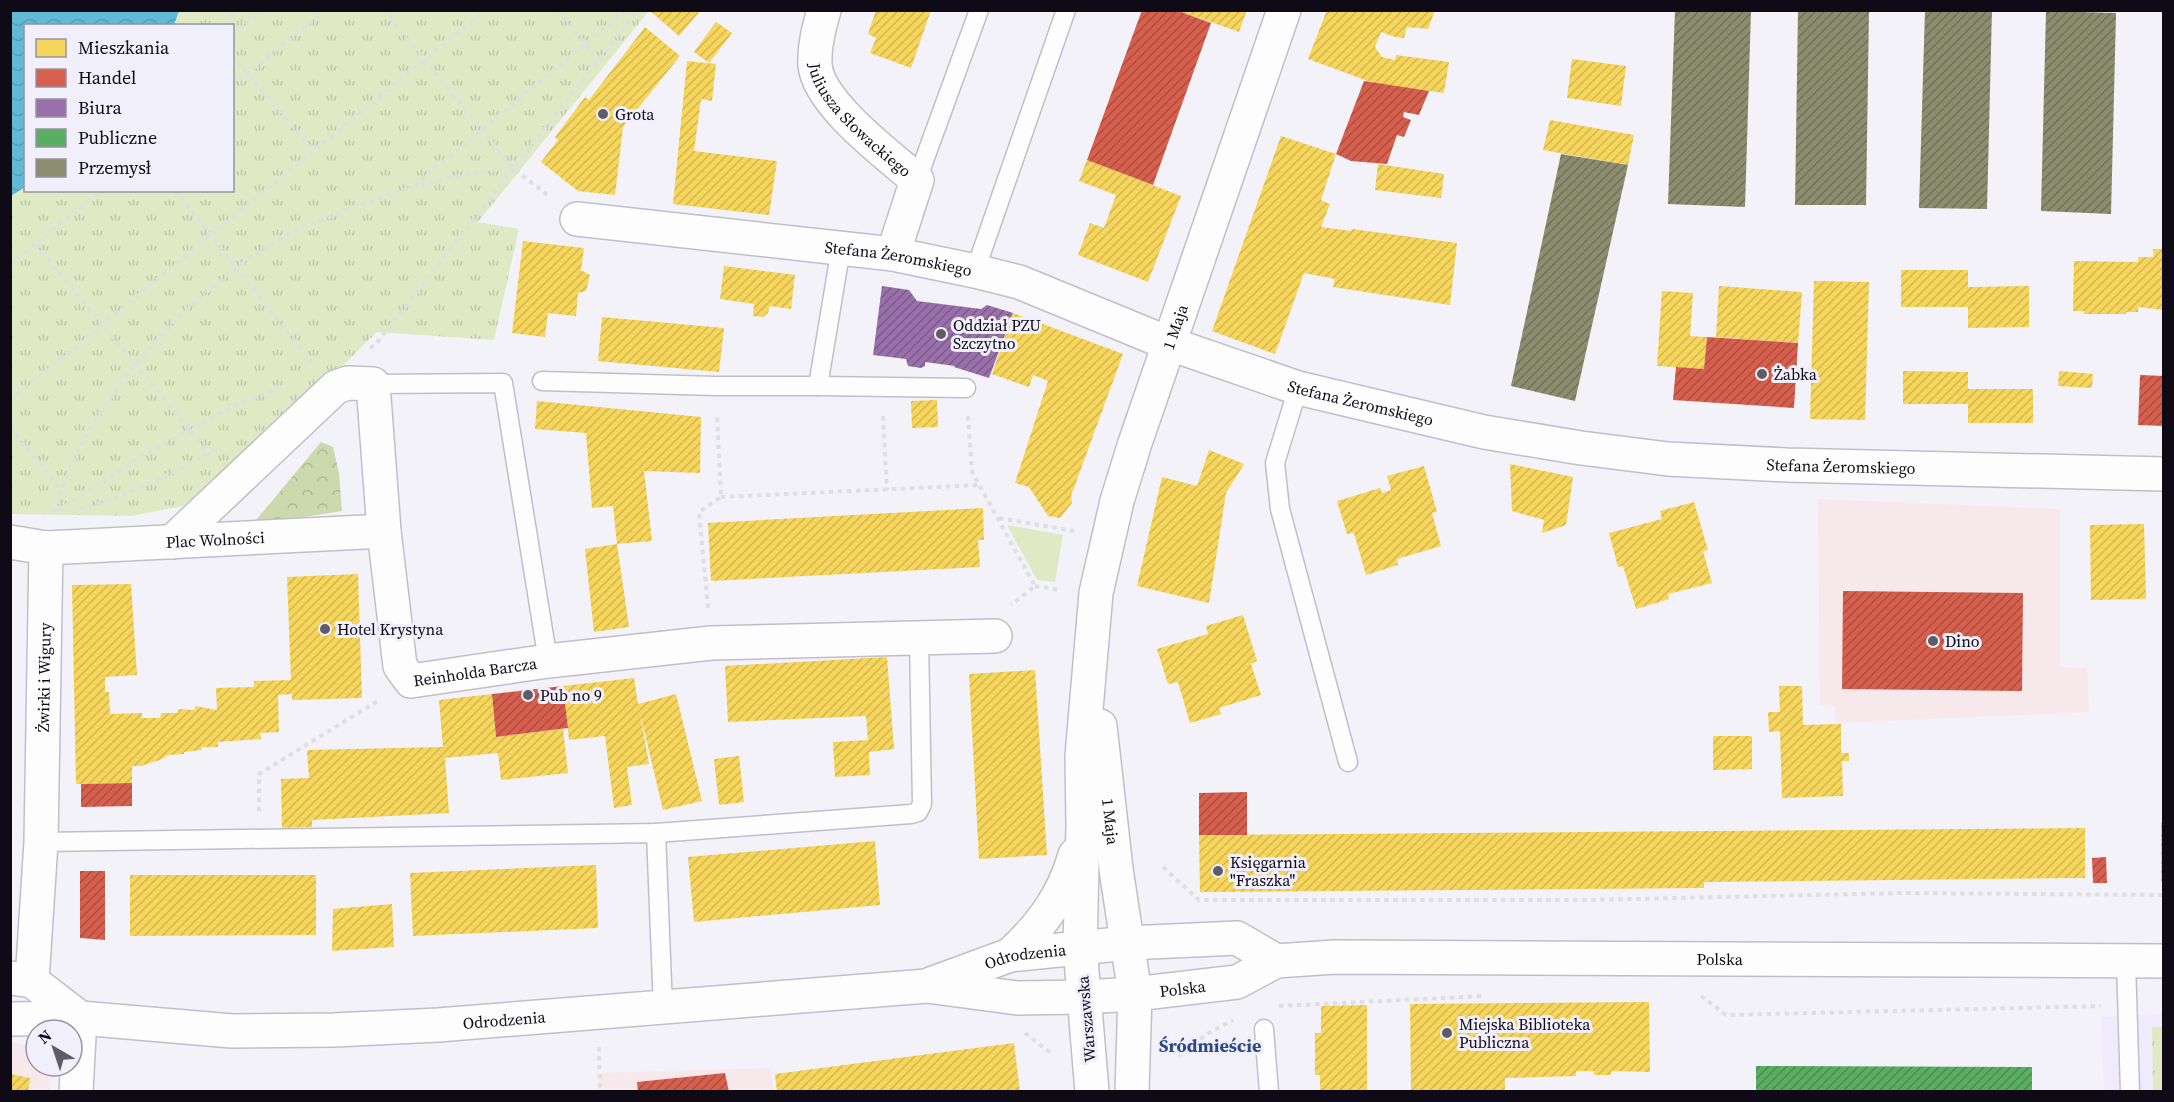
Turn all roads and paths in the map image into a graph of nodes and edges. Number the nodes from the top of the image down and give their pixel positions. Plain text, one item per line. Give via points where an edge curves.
1 (263, 10) edge
2 (325, 10) edge
3 (384, 10) edge
4 (484, 10) edge
5 (558, 10) edge
6 (626, 10) edge
7 (638, 10) edge
8 (824, 10) edge
9 (979, 10) edge
10 (1066, 10) edge
11 (1284, 10) edge
12 (234, 34) edge
13 (585, 44) junction
14 (234, 57) edge
15 (424, 60) junction
16 (598, 60) junction
17 (248, 74) junction
18 (234, 84) edge
19 (482, 129) junction
20 (313, 152) junction
21 (513, 168) junction
22 (917, 180) junction
23 (411, 188) junction
24 (101, 192) edge
25 (177, 192) edge
26 (578, 219) joint
27 (210, 235) junction
28 (36, 245) junction
29 (840, 248) junction
30 (893, 254) junction
31 (10, 264) edge
32 (236, 267) junction
33 (975, 271) junction
34 (102, 325) junction
35 (1170, 344) junction
36 (366, 351) dead end
37 (312, 363) dead end
38 (136, 364) junction
39 (542, 381) dead end
40 (287, 384) dead end
41 (373, 384) junction
42 (715, 386) junction
43 (818, 386) junction
44 (882, 387) junction
45 (966, 388) joint
46 (1298, 388) junction
47 (10, 400) edge
48 (10, 428) edge
49 (191, 430) junction
50 (219, 447) dead end
51 (210, 453) junction
52 (2163, 474) edge
53 (980, 485) junction
54 (230, 488) junction
55 (62, 490) junction
56 (887, 490) junction
57 (721, 497) junction
58 (43, 512) dead end
59 (53, 513) junction
60 (998, 518) junction
61 (384, 531) junction
62 (1077, 531) dead end
63 (10, 542) edge
64 (172, 542) junction
65 (46, 548) junction
66 (1035, 586) junction
67 (1063, 591) dead end
68 (1010, 606) dead end
69 (708, 610) dead end
70 (995, 636) dead end
71 (919, 639) junction
72 (1092, 650) junction
73 (548, 661) junction
74 (411, 681) junction
75 (1348, 762) dead end
76 (1083, 825) junction
77 (656, 833) junction
78 (259, 839) junction
79 (41, 842) junction
80 (1163, 867) dead end
81 (2163, 895) edge
82 (1128, 943) junction
83 (1080, 947) junction
84 (1010, 955) junction
85 (1276, 961) junction
86 (2126, 961) junction
87 (2163, 961) edge
88 (927, 986) junction
89 (18, 988) edge
90 (1698, 993) dead end
91 (1135, 994) junction
92 (1490, 996) dead end
93 (1083, 997) junction
94 (1279, 1006) dead end
95 (663, 1008) junction
96 (598, 1012) junction
97 (2128, 1015) junction
98 (80, 1018) edge
99 (84, 1018) edge
100 (1236, 1018) dead end
101 (1264, 1029) dead end
102 (1021, 1030) dead end
103 (1179, 1056) dead end
104 (1057, 1063) dead end
105 (600, 1092) edge
106 (1092, 1092) edge
107 (1132, 1092) edge
108 (1269, 1092) edge
109 (2130, 1092) edge

1 - 12 path
2 - 17 path
3 - 15 path
4 - 15 path
5 - 13 path
6 - 13 path
7 - 16 path
8 - 22 main road, Juliusza Słowackiego via 815,67 821,86 835,106
9 - 22 lane
10 - 33 lane
11 - 35 main road, 1 Maja
13 - 16 path
13 - 19 path
14 - 17 path
15 - 19 path
15 - 20 path
16 - 21 path
17 - 18 path
17 - 20 path
19 - 21 path
19 - 23 path
20 - 27 path
21 - 23 path via 475,171
21 - 26 path
21 - 36 path via 376,344
22 - 30 main road, Juliusza Słowackiego
23 - 32 path via 285,235
24 - 28 path
25 - 27 path
26 - 29 main road, Stefana Żeromskiego
27 - 32 path
27 - 34 path
28 - 31 path
28 - 34 path
29 - 30 main road, Stefana Żeromskiego
29 - 43 lane
30 - 33 main road, Stefana Żeromskiego
32 - 37 path
32 - 38 path
33 - 35 main road, Stefana Żeromskiego via 1019,282
34 - 38 path
34 - 47 path
35 - 46 main road, Stefana Żeromskiego
35 - 72 main road, 1 Maja via 1117,501 1096,593
38 - 49 path
38 - 55 path via 89,430
39 - 42 lane
40 - 49 path via 234,406
41 - 54 main road via 348,383 336,387
41 - 61 main road, Reinholda Barcza
41 - 73 lane via 503,383
42 - 43 lane
42 - 57 path
43 - 44 lane
44 - 45 lane
44 - 56 path
45 - 53 path via 972,472
46 - 52 main road, Stefana Żeromskiego via 1484,432 1668,459
46 - 75 lane via 1275,463 1280,509
48 - 55 path
49 - 51 path
49 - 59 path
50 - 51 path
51 - 54 path
51 - 59 path via 118,498
53 - 56 path
53 - 60 path
54 - 64 main road
55 - 59 path
56 - 57 path
57 - 69 path via 699,512
58 - 59 path
60 - 62 path
60 - 66 path
61 - 64 main road, Plac Wolności
61 - 74 main road, Reinholda Barcza via 399,666
63 - 65 main road
64 - 65 main road, Plac Wolności
65 - 79 main road, Żwirki i Wigury
66 - 67 path
66 - 68 path
70 - 71 main road, Reinholda Barcza
71 - 73 main road, Reinholda Barcza via 711,643
71 - 77 lane via 922,804 918,812
72 - 76 main road, 1 Maja via 1082,756
72 - 82 main road, 1 Maja
73 - 74 main road, Reinholda Barcza
74 - 78 path via 259,774
76 - 83 main road, 1 Maja
76 - 84 main road, 1 Maja via 1070,874 1053,908
77 - 78 lane
77 - 95 lane
78 - 79 lane
79 - 89 main road, Żwirki i Wigury
80 - 81 path via 1199,900 1588,900 1902,893
82 - 83 main road, Odrodzenia
82 - 85 main road via 1237,938
82 - 91 main road, 1 Maja
83 - 84 main road, Odrodzenia
83 - 93 main road, Warszawska
84 - 88 main road, Odrodzenia
85 - 86 main road, Polska via 1335,957
85 - 91 main road, Polska via 1237,982
86 - 87 main road, Polska
86 - 97 lane
88 - 93 main road, Odrodzenia via 1017,998
88 - 95 main road, Odrodzenia
89 - 98 main road
90 - 97 path via 1726,1015 2102,1006
91 - 93 main road, Polska
91 - 107 main road
92 - 94 path
93 - 106 main road, Warszawska
95 - 96 main road, Odrodzenia
96 - 99 main road, Odrodzenia via 334,1030 232,1031
96 - 105 path
97 - 109 lane
100 - 103 path
101 - 108 lane
102 - 104 path via 1053,1055

